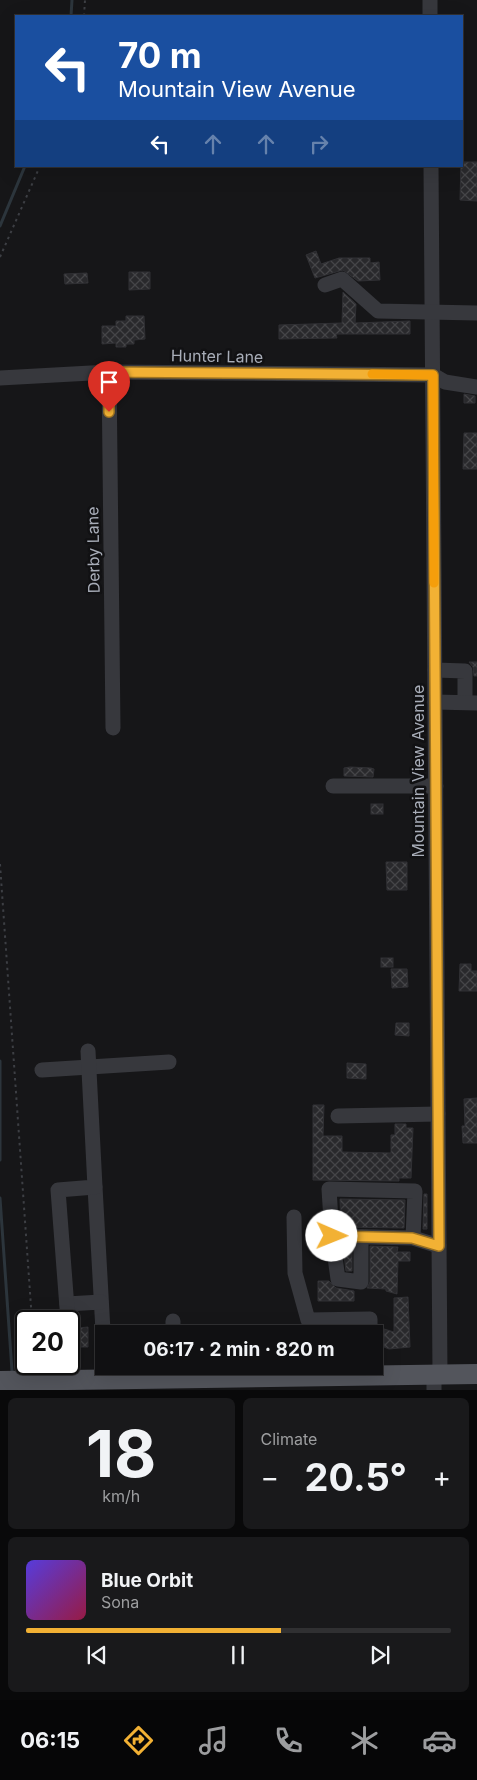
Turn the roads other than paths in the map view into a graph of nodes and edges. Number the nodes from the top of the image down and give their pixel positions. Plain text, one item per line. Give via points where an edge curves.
1 (430, 0) edge
2 (430, 15) edge
3 (431, 167) edge
4 (325, 285) dead end
5 (477, 312) edge
6 (432, 313) junction
7 (109, 372) junction
8 (433, 375) junction
9 (0, 378) edge
10 (477, 387) edge
11 (435, 670) junction
12 (435, 702) junction
13 (471, 702) edge
14 (113, 728) dead end
15 (333, 786) dead end
16 (436, 786) junction
17 (88, 1051) dead end
18 (169, 1062) dead end
19 (89, 1067) junction
20 (42, 1070) dead end
21 (438, 1114) junction
22 (338, 1116) dead end
23 (95, 1187) junction
24 (294, 1217) dead end
25 (332, 1236) junction
26 (360, 1236) junction
27 (412, 1238) junction
28 (439, 1246) junction
29 (101, 1302) junction
30 (66, 1304) junction
31 (67, 1310) edge
32 (102, 1325) edge
33 (370, 1325) edge
34 (383, 1373) edge
35 (477, 1374) edge
36 (98, 1375) edge
37 (436, 1380) edge
38 (0, 1381) edge
39 (66, 1383) edge

1 - 2 street
3 - 6 street, Mountain View Avenue
4 - 6 street via 342,279 378,312
5 - 6 street
6 - 8 street, Mountain View Avenue
7 - 8 street, Hunter Lane
7 - 9 street, Hunter Lane
7 - 14 street, Derby Lane
8 - 10 street, Hunter Lane via 446,382
8 - 11 street, Mountain View Avenue
11 - 12 street, Mountain View Avenue
11 - 13 street via 466,671
12 - 13 street
12 - 16 street, Mountain View Avenue
15 - 16 street
16 - 21 street, Mountain View Avenue
17 - 19 street
18 - 19 street
19 - 20 street
19 - 23 street
21 - 22 street
21 - 28 street, Mountain View Avenue
23 - 29 street
23 - 30 street via 58,1190
24 - 33 street via 295,1273 308,1320 370,1319
25 - 26 street
25 - 26 street via 338,1279 360,1282
25 - 27 street via 329,1189 415,1191
26 - 27 street
27 - 28 street
28 - 37 street, Mountain View Avenue
29 - 30 street
29 - 32 street
30 - 31 street
34 - 37 main road
35 - 37 main road
36 - 39 main road
38 - 39 main road

